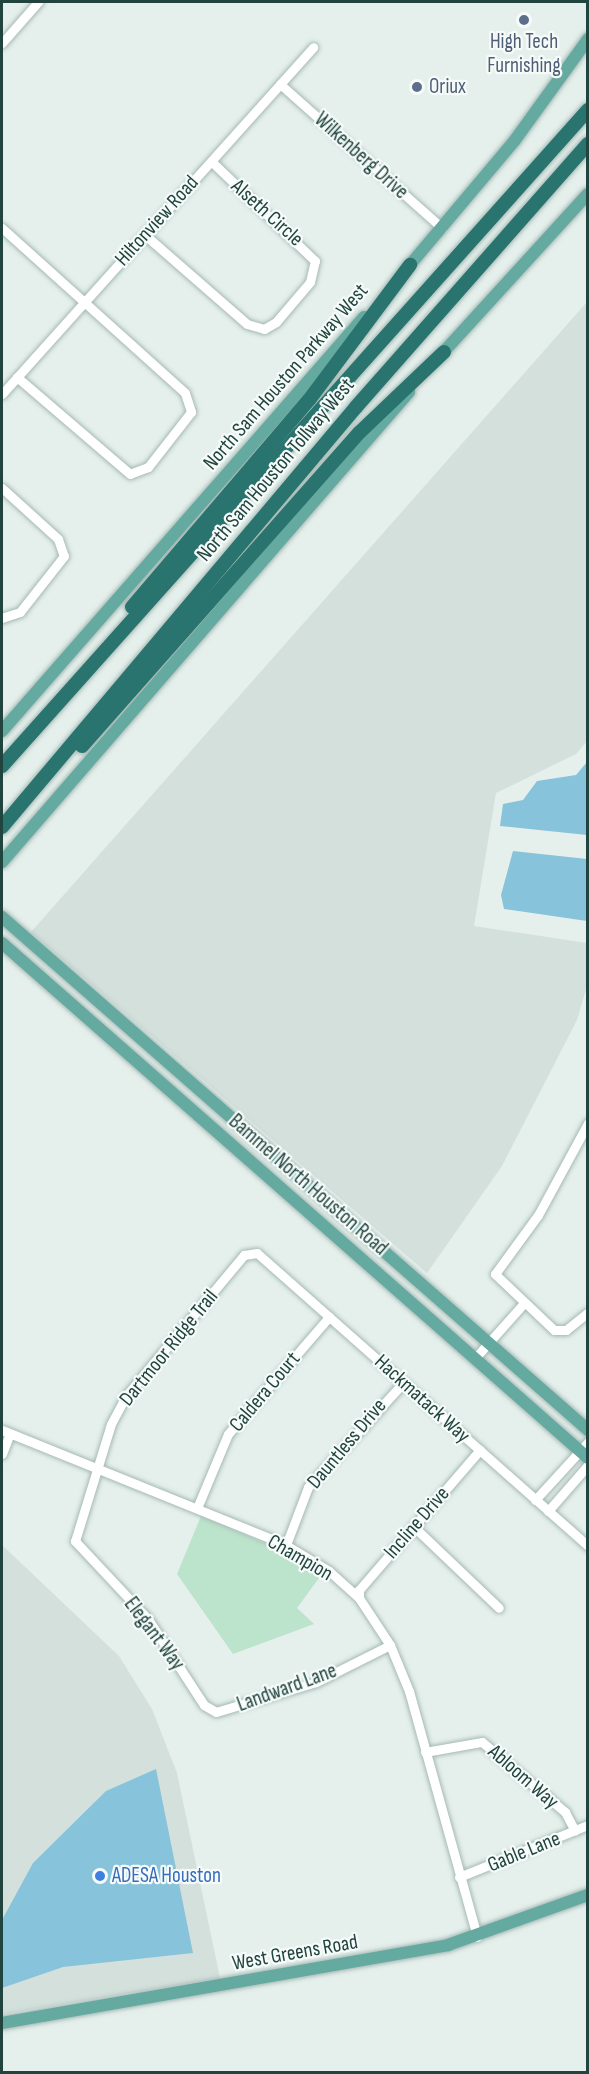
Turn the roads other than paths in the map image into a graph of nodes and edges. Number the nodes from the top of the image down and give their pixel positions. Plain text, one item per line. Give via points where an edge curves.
1 (38, 2) edge
2 (588, 39) edge
3 (2, 42) edge
4 (313, 47) dead end
5 (280, 84) junction
6 (588, 110) edge
7 (588, 144) edge
8 (211, 161) junction
9 (588, 194) edge
10 (2, 228) edge
11 (442, 228) junction
12 (145, 235) junction
13 (410, 265) junction
14 (84, 302) junction
15 (444, 352) junction
16 (17, 377) junction
17 (2, 394) edge
18 (2, 488) edge
19 (2, 618) edge
20 (44, 719) junction
21 (2, 731) edge
22 (2, 766) edge
23 (5, 824) edge
24 (2, 863) edge
25 (2, 906) edge
26 (5, 920) edge
27 (2, 943) edge
28 (188, 1080) junction
29 (175, 1095) junction
30 (588, 1123) edge
31 (310, 1187) junction
32 (297, 1201) junction
33 (257, 1253) joint
34 (523, 1304) junction
35 (588, 1312) edge
36 (329, 1317) junction
37 (488, 1343) junction
38 (476, 1357) junction
39 (403, 1383) junction
40 (588, 1430) edge
41 (6, 1432) edge
42 (480, 1450) junction
43 (585, 1450) edge
44 (2, 1454) edge
45 (588, 1466) edge
46 (100, 1470) junction
47 (535, 1500) junction
48 (197, 1508) junction
49 (548, 1511) junction
50 (77, 1527) joint
51 (414, 1527) junction
52 (286, 1545) junction
53 (588, 1546) edge
54 (358, 1598) junction
55 (499, 1608) dead end
56 (390, 1645) junction
57 (216, 1712) joint
58 (425, 1752) junction
59 (588, 1825) edge
60 (575, 1832) junction
61 (459, 1877) junction
62 (588, 1895) edge
63 (477, 1937) junction
64 (2, 2023) edge

1 - 3 street
2 - 11 main road, North Sam Houston Parkway West via 515,140
4 - 5 street, Hiltonview Road
5 - 8 street, Hiltonview Road
5 - 11 street, Wilkenberg Drive
6 - 20 highway, North Sam Houston Tollway West
7 - 23 highway, North Sam Houston Tollway West via 356,408
8 - 12 street, Hiltonview Road
8 - 12 street, Alseth Circle via 312,255 314,275 276,322 253,327
9 - 15 main road
10 - 14 street
11 - 13 main road, North Sam Houston Parkway West
12 - 14 street, Hiltonview Road
13 - 20 highway via 309,400
13 - 21 main road, North Sam Houston Parkway West
14 - 16 street, Hiltonview Road
14 - 16 street via 185,393 191,412 148,467 130,474
15 - 23 highway via 360,432 114,714
15 - 24 main road
16 - 17 street, Hiltonview Road
18 - 19 street via 58,539 64,556 20,612
20 - 22 highway, North Sam Houston Tollway West
25 - 26 main road
26 - 28 main road, Bammel North Houston Road
27 - 29 main road, Bammel North Houston Road
28 - 29 main road
28 - 31 main road, Bammel North Houston Road
29 - 32 main road, Bammel North Houston Road
30 - 34 street via 538,1215 495,1274
31 - 32 main road
31 - 37 main road, Bammel North Houston Road
32 - 38 main road, Bammel North Houston Road
33 - 36 street, Hackmatack Way
33 - 46 street, Dartmoor Ridge Trail via 244,1255 126,1396 111,1424
34 - 35 street via 554,1330 566,1330
34 - 37 street
36 - 39 street, Hackmatack Way
36 - 48 street, Caldera Court via 228,1434
37 - 38 street
37 - 40 main road, Bammel North Houston Road
38 - 43 main road, Bammel North Houston Road
39 - 42 street, Hackmatack Way
39 - 52 street, Dauntless Drive via 308,1487
41 - 44 street
41 - 46 street, Champion
42 - 47 street, Hackmatack Way
42 - 51 street, Incline Drive
43 - 47 street
45 - 49 street
46 - 48 street, Champion
46 - 50 street, Dartmoor Ridge Trail
47 - 49 street, Hackmatack Way
48 - 52 street, Champion
49 - 53 street, Hackmatack Way
50 - 57 street, Elegant Way via 75,1541 148,1619 204,1705
51 - 54 street, Incline Drive via 359,1590
51 - 55 street
52 - 54 street, Champion via 328,1571
54 - 56 street, Champion
56 - 57 street, Landward Lane via 316,1682
56 - 58 street, Champion
58 - 60 street, Abloom Way via 482,1742 565,1812
58 - 61 street, Champion
59 - 60 street, Gable Lane
60 - 61 street, Gable Lane
61 - 63 street, Champion
62 - 63 main road, West Greens Road
63 - 64 main road, West Greens Road

